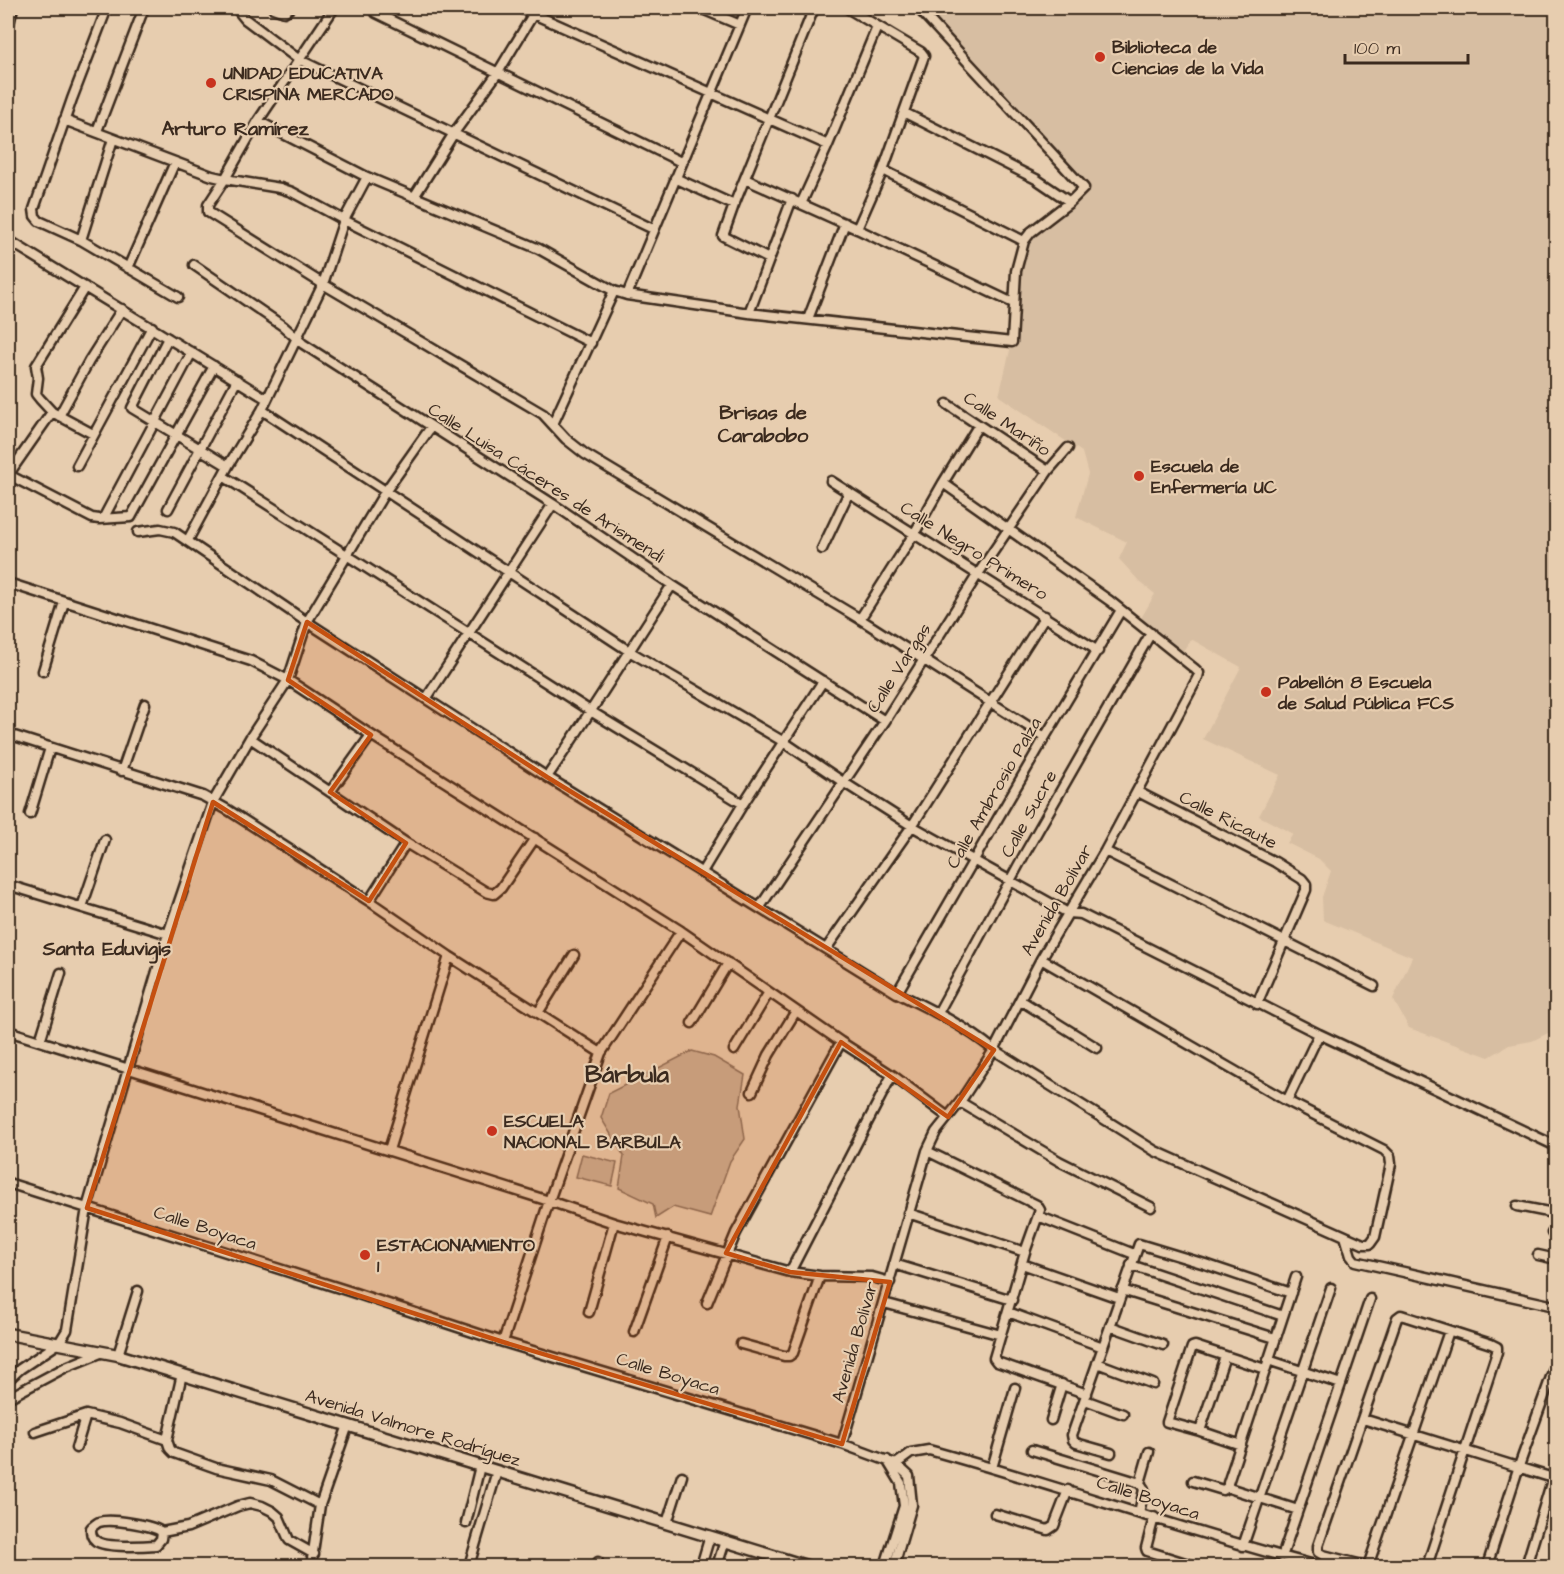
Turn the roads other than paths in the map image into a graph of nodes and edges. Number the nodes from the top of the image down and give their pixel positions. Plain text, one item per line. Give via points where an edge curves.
1 (13, 8) edge
2 (107, 8) edge
3 (144, 8) edge
4 (236, 8) edge
5 (273, 8) edge
6 (290, 8) edge
7 (334, 8) edge
8 (373, 8) edge
9 (520, 8) edge
10 (700, 8) edge
11 (747, 8) edge
12 (814, 8) edge
13 (847, 8) edge
14 (918, 8) edge
15 (536, 11) edge
16 (740, 25) junction
17 (877, 27) junction
18 (8, 28) edge
19 (298, 59) junction
20 (497, 74) junction
21 (711, 94) junction
22 (905, 113) junction
23 (64, 120) junction
24 (770, 120) junction
25 (258, 121) junction
26 (97, 131) junction
27 (454, 133) junction
28 (113, 139) junction
29 (828, 146) junction
30 (175, 162) junction
31 (681, 162) junction
32 (883, 170) junction
33 (367, 177) junction
34 (675, 178) junction
35 (225, 179) junction
36 (746, 179) junction
37 (414, 197) junction
38 (792, 199) junction
39 (1070, 202) junction
40 (801, 204) junction
41 (734, 205) junction
42 (344, 220) junction
43 (845, 223) junction
44 (653, 229) junction
45 (857, 229) junction
46 (8, 240) edge
47 (81, 240) junction
48 (1024, 241) junction
49 (769, 259) junction
50 (194, 266) dead end
51 (128, 268) junction
52 (323, 284) junction
53 (85, 287) junction
54 (614, 291) junction
55 (627, 295) junction
56 (178, 297) dead end
57 (1013, 303) junction
58 (122, 309) junction
59 (749, 313) junction
60 (808, 319) junction
61 (152, 327) junction
62 (168, 338) junction
63 (296, 338) junction
64 (591, 343) junction
65 (192, 352) junction
66 (214, 366) junction
67 (237, 380) junction
68 (267, 399) junction
69 (948, 404) dead end
70 (262, 410) junction
71 (56, 414) junction
72 (154, 422) junction
73 (553, 424) junction
74 (978, 426) junction
75 (431, 427) junction
76 (93, 434) junction
77 (176, 434) junction
78 (1068, 448) dead end
79 (200, 449) junction
80 (76, 466) dead end
81 (228, 466) junction
82 (1048, 471) junction
83 (8, 475) edge
84 (223, 476) junction
85 (831, 480) dead end
86 (943, 483) junction
87 (385, 492) junction
88 (849, 492) junction
89 (553, 504) junction
90 (168, 509) dead end
91 (104, 518) junction
92 (1009, 531) junction
93 (138, 532) dead end
94 (914, 534) junction
95 (188, 540) junction
96 (822, 549) dead end
97 (348, 555) junction
98 (511, 572) junction
99 (978, 574) junction
100 (8, 584) edge
101 (672, 585) junction
102 (64, 602) junction
103 (1121, 610) junction
104 (1045, 616) junction
105 (860, 619) junction
106 (307, 622) junction
107 (469, 633) junction
108 (1151, 633) junction
109 (629, 651) junction
110 (1098, 651) junction
111 (924, 660) junction
112 (43, 671) dead end
113 (288, 680) junction
114 (823, 681) junction
115 (426, 699) junction
116 (989, 701) junction
117 (145, 704) dead end
118 (592, 712) junction
119 (885, 720) junction
120 (8, 734) edge
121 (370, 735) junction
122 (1045, 737) junction
123 (250, 738) junction
124 (784, 742) junction
125 (50, 748) junction
126 (122, 771) junction
127 (547, 777) junction
128 (843, 782) junction
129 (330, 792) junction
130 (1137, 792) junction
131 (213, 802) junction
132 (742, 804) junction
133 (30, 814) dead end
134 (912, 826) junction
135 (535, 838) junction
136 (105, 840) dead end
137 (406, 843) junction
138 (1105, 851) junction
139 (973, 860) junction
140 (702, 872) junction
141 (1011, 882) junction
142 (8, 887) edge
143 (369, 901) junction
144 (82, 907) junction
145 (760, 907) junction
146 (1068, 913) junction
147 (681, 931) junction
148 (168, 934) junction
149 (1283, 941) junction
150 (826, 950) junction
151 (574, 955) dead end
152 (449, 956) junction
153 (1041, 959) junction
154 (728, 963) junction
155 (61, 973) dead end
156 (1374, 986) dead end
157 (769, 992) junction
158 (897, 993) junction
159 (1020, 1000) junction
160 (1257, 1004) junction
161 (796, 1011) junction
162 (538, 1013) junction
163 (938, 1013) junction
164 (692, 1023) dead end
165 (8, 1031) edge
166 (1319, 1034) junction
167 (40, 1041) junction
168 (841, 1042) junction
169 (1097, 1048) dead end
170 (734, 1050) dead end
171 (994, 1050) junction
172 (601, 1053) junction
173 (127, 1068) junction
174 (892, 1075) junction
175 (752, 1092) dead end
176 (1287, 1101) junction
177 (960, 1102) junction
178 (948, 1117) junction
179 (1557, 1146) edge
180 (389, 1150) junction
181 (927, 1150) junction
182 (8, 1183) edge
183 (549, 1201) junction
184 (1151, 1206) dead end
185 (1517, 1206) dead end
186 (87, 1208) junction
187 (1557, 1212) edge
188 (908, 1213) junction
189 (1038, 1216) junction
190 (614, 1223) junction
191 (1345, 1236) junction
192 (668, 1238) junction
193 (1025, 1252) junction
194 (726, 1253) junction
195 (1134, 1254) junction
196 (1538, 1255) dead end
197 (1557, 1259) edge
198 (894, 1264) junction
199 (1022, 1264) junction
200 (1131, 1265) junction
201 (790, 1272) junction
202 (820, 1276) junction
203 (1296, 1277) dead end
204 (890, 1282) junction
205 (1331, 1288) dead end
206 (138, 1291) dead end
207 (1291, 1293) junction
208 (1121, 1294) junction
209 (1370, 1299) dead end
210 (1012, 1300) junction
211 (707, 1303) dead end
212 (884, 1303) junction
213 (1550, 1305) dead end
214 (589, 1312) dead end
215 (1008, 1312) junction
216 (1283, 1316) junction
217 (1110, 1326) junction
218 (1449, 1331) junction
219 (634, 1332) dead end
220 (8, 1334) edge
221 (1001, 1335) junction
222 (1275, 1338) junction
223 (503, 1342) junction
224 (58, 1343) junction
225 (741, 1344) dead end
226 (1162, 1345) dead end
227 (1103, 1347) junction
228 (103, 1352) junction
229 (118, 1355) junction
230 (1225, 1356) junction
231 (1098, 1363) junction
232 (1557, 1363) edge
233 (1267, 1365) junction
234 (1302, 1371) junction
235 (182, 1374) junction
236 (8, 1380) edge
237 (1062, 1384) junction
238 (1153, 1384) dead end
239 (1341, 1384) junction
240 (1015, 1388) dead end
241 (1086, 1397) junction
242 (8, 1398) edge
243 (1123, 1414) dead end
244 (86, 1415) junction
245 (1363, 1419) junction
246 (1050, 1420) dead end
247 (348, 1425) junction
248 (1200, 1431) junction
249 (36, 1432) dead end
250 (1413, 1434) junction
251 (167, 1440) junction
252 (842, 1444) junction
253 (1241, 1445) junction
254 (76, 1448) dead end
255 (1466, 1449) junction
256 (1032, 1450) dead end
257 (1149, 1452) dead end
258 (1111, 1453) dead end
259 (887, 1460) junction
260 (896, 1464) junction
261 (480, 1466) junction
262 (1519, 1466) junction
263 (1557, 1467) edge
264 (992, 1468) junction
265 (497, 1471) junction
266 (682, 1476) dead end
267 (1553, 1478) junction
268 (1193, 1480) dead end
269 (1140, 1482) junction
270 (1228, 1487) junction
271 (1068, 1490) junction
272 (1259, 1498) junction
273 (320, 1505) junction
274 (1298, 1510) junction
275 (1139, 1513) junction
276 (995, 1514) dead end
277 (1154, 1517) junction
278 (466, 1522) dead end
279 (667, 1523) junction
280 (162, 1532) junction
281 (710, 1536) junction
282 (725, 1541) junction
283 (1243, 1545) junction
284 (314, 1554) junction
285 (1282, 1557) junction
286 (311, 1566) edge
287 (469, 1566) edge
288 (701, 1566) edge
289 (717, 1566) edge
290 (807, 1566) edge
291 (885, 1566) edge
292 (894, 1566) edge
293 (1195, 1566) edge
294 (1318, 1566) edge
295 (1367, 1566) edge
296 (1426, 1566) edge
297 (1487, 1566) edge
298 (1526, 1566) edge

1 - 18 street
2 - 23 street
3 - 26 street
4 - 19 street
5 - 6 street via 284,12
7 - 19 street
8 - 20 street via 376,13
9 - 15 street
10 - 16 street
11 - 16 street
12 - 24 street
13 - 17 street
14 - 39 street via 1082,184 1083,190
15 - 20 street
15 - 21 street
16 - 21 street
17 - 22 street via 924,56
17 - 29 street
19 - 25 street
19 - 27 street
20 - 27 street
20 - 31 street
21 - 24 street
21 - 31 street
22 - 32 street
22 - 39 street via 1036,179
23 - 26 street
23 - 47 street via 34,216
24 - 29 street
24 - 36 street
25 - 33 street
25 - 35 street
26 - 28 street
27 - 37 street
27 - 44 street
28 - 30 street
28 - 47 street
29 - 40 street
30 - 35 street
30 - 51 street
31 - 34 street
32 - 45 street
32 - 48 street
33 - 37 street
33 - 42 street
34 - 41 street
34 - 44 street
35 - 42 street via 292,192
35 - 52 street via 208,205 208,212
36 - 38 street
36 - 41 street
37 - 54 street via 539,249
38 - 40 street
38 - 49 street
39 - 48 street
40 - 43 street
41 - 49 street via 723,236
42 - 52 street
42 - 64 street
43 - 45 street
43 - 60 street
44 - 55 street
45 - 57 street
46 - 53 street
47 - 51 street
48 - 57 street
49 - 59 street
50 - 63 street, Calle Luisa Cáceres de Arismendi
51 - 56 street
52 - 63 street
52 - 73 street via 543,414
53 - 58 street
53 - 71 street via 36,366 36,394
54 - 55 street
54 - 64 street
55 - 59 street
57 - 60 street via 1012,342
58 - 61 street
58 - 71 street
59 - 60 street
61 - 62 street
61 - 76 street
62 - 65 street
62 - 72 street via 132,405 136,412
63 - 68 street
63 - 75 street, Calle Luisa Cáceres de Arismendi
64 - 73 street
65 - 66 street
65 - 72 street
66 - 67 street
66 - 77 street
67 - 68 street
67 - 79 street
68 - 70 street
69 - 74 street, Calle Mariño
70 - 81 street
70 - 87 street
71 - 76 street
71 - 83 street
72 - 77 street
72 - 91 street
73 - 105 street via 585,454
74 - 82 street, Calle Mariño
74 - 86 street
75 - 87 street
75 - 89 street, Calle Luisa Cáceres de Arismendi
76 - 80 street
77 - 79 street
77 - 91 street via 134,513 127,518
78 - 82 street, Calle Vargas
79 - 81 street
79 - 90 street
81 - 84 street
82 - 92 street, Calle Vargas
83 - 91 street via 92,518
84 - 95 street
84 - 97 street
85 - 88 street, Calle Negro Primero
86 - 92 street, Avenida Bolívar
86 - 94 street
87 - 97 street
87 - 98 street
88 - 94 street, Calle Negro Primero
88 - 96 street
89 - 98 street
89 - 101 street, Calle Luisa Cáceres de Arismendi
92 - 99 street, Calle Vargas
92 - 103 street, Avenida Bolívar
93 - 95 street via 160,529
94 - 99 street, Calle Negro Primero
94 - 105 street
95 - 106 street
97 - 106 street
97 - 107 street
98 - 107 street
98 - 109 street
99 - 104 street, Calle Negro Primero
99 - 111 street, Calle Vargas
100 - 102 street
101 - 109 street
101 - 114 street, Calle Luisa Cáceres de Arismendi
102 - 112 street
102 - 113 street via 250,661
103 - 108 street, Avenida Bolívar
103 - 110 street, Calle Ambrosio Palza
104 - 110 street, Calle Negro Primero
104 - 116 street
105 - 111 street
106 - 113 street
106 - 115 street
107 - 115 street
107 - 118 street
108 - 130 street, Avenida Bolívar via 1199,673
108 - 141 street, Calle Sucre
109 - 118 street
109 - 124 street
110 - 122 street, Calle Ambrosio Palza
111 - 116 street
111 - 119 street, Calle Vargas
113 - 121 street
113 - 123 street
114 - 119 street, Calle Luisa Cáceres de Arismendi
114 - 124 street
115 - 127 street
116 - 122 street
116 - 134 street
117 - 126 street
118 - 127 street
118 - 132 street
119 - 128 street, Calle Vargas
120 - 125 street
121 - 129 street
121 - 135 street
122 - 139 street, Calle Ambrosio Palza
123 - 129 street
123 - 131 street
124 - 128 street
124 - 132 street
125 - 126 street
125 - 133 street
126 - 131 street
127 - 140 street
128 - 134 street
128 - 145 street, Calle Vargas
129 - 137 street
130 - 138 street, Avenida Bolívar
130 - 149 street, Calle Ricaute via 1302,879 1306,890
131 - 143 street
131 - 148 street
132 - 140 street
134 - 139 street
134 - 150 street
135 - 137 street via 494,894
135 - 147 street
136 - 144 street
137 - 143 street
138 - 146 street, Avenida Bolívar
138 - 149 street
139 - 141 street
139 - 158 street, Calle Ambrosio Palza
140 - 145 street
141 - 146 street
141 - 163 street, Calle Sucre
142 - 144 street
143 - 152 street
144 - 148 street
145 - 150 street
146 - 153 street, Avenida Bolívar
146 - 160 street via 1081,914
147 - 154 street
147 - 172 street
148 - 173 street
149 - 156 street
149 - 160 street
150 - 158 street
151 - 162 street
152 - 162 street
152 - 180 street
153 - 159 street, Avenida Bolívar
153 - 176 street
154 - 157 street
154 - 164 street
155 - 167 street
157 - 161 street
157 - 170 street
158 - 163 street
159 - 169 street
159 - 171 street, Avenida Bolívar
160 - 166 street
161 - 168 street
161 - 175 street
162 - 172 street
163 - 171 street
165 - 167 street
166 - 176 street
166 - 179 street
167 - 173 street
168 - 174 street
168 - 194 street
171 - 177 street, Avenida Bolívar
171 - 191 street via 1155,1151
172 - 183 street
173 - 180 street
173 - 186 street
174 - 178 street
174 - 201 street
176 - 191 street via 1390,1156 1375,1237 1370,1244 1363,1244
177 - 178 street, Avenida Bolívar
177 - 184 street via 1059,1161
178 - 181 street, Avenida Bolívar
180 - 183 street
181 - 188 street, Avenida Bolívar
181 - 189 street via 1037,1205
182 - 186 street, Calle Boyaca
183 - 190 street
183 - 223 street
185 - 187 street
186 - 223 street, Calle Boyaca
186 - 224 street via 66,1330
188 - 193 street
188 - 198 street, Avenida Bolívar
189 - 193 street
189 - 195 street
190 - 192 street
190 - 214 street
191 - 213 street via 1355,1261
192 - 194 street
192 - 219 street
193 - 199 street
194 - 201 street
194 - 211 street
195 - 200 street
195 - 207 street via 1139,1244
196 - 197 street
198 - 204 street, Avenida Bolívar
198 - 210 street
199 - 208 street
199 - 210 street
200 - 208 street
200 - 216 street
201 - 202 street
202 - 204 street via 858,1276
202 - 225 street via 793,1353 789,1356
203 - 207 street
204 - 212 street, Avenida Bolívar
205 - 234 street
206 - 229 street
207 - 216 street
208 - 217 street
208 - 222 street
209 - 239 street
210 - 215 street
212 - 221 street
212 - 252 street, Avenida Bolívar
215 - 221 street
215 - 227 street
216 - 222 street
217 - 226 street
217 - 227 street
218 - 245 street via 1406,1316 1397,1318
218 - 250 street
218 - 255 street via 1497,1347
220 - 224 street, Avenida Valmore Rodríguez
221 - 237 street via 995,1360
222 - 233 street
223 - 252 street, Calle Boyaca
224 - 228 street, Avenida Valmore Rodríguez
224 - 236 street
227 - 231 street
228 - 229 street, Avenida Valmore Rodríguez
228 - 242 street
229 - 235 street, Avenida Valmore Rodríguez
230 - 233 street
230 - 248 street
230 - 248 street via 1192,1347 1168,1419 1170,1423
231 - 238 street
231 - 241 street
232 - 262 street
233 - 234 street
233 - 253 street
234 - 239 street
234 - 272 street
235 - 247 street, Avenida Valmore Rodríguez
235 - 251 street
237 - 241 street
237 - 246 street
239 - 274 street
240 - 264 street
241 - 243 street
241 - 258 street via 1073,1440
244 - 249 street
244 - 251 street
244 - 254 street
245 - 250 street
245 - 295 street via 1318,1552
247 - 261 street, Avenida Valmore Rodríguez
247 - 273 street
248 - 253 street
250 - 255 street
250 - 295 street
251 - 273 street via 174,1453 216,1468 271,1480
252 - 259 street, Calle Boyaca
253 - 270 street
255 - 262 street
255 - 296 street
256 - 269 street
257 - 269 street
259 - 260 street, Calle Boyaca
259 - 291 street via 901,1483 904,1506
260 - 264 street, Calle Boyaca via 911,1453 929,1450
260 - 292 street via 909,1476 912,1505
261 - 265 street, Avenida Valmore Rodríguez
261 - 278 street
262 - 267 street
262 - 297 street
263 - 267 street
264 - 271 street, Calle Boyaca
265 - 279 street, Avenida Valmore Rodríguez
265 - 287 street
266 - 279 street
267 - 298 street
268 - 270 street via 1223,1490
269 - 275 street via 1144,1489
270 - 272 street
271 - 275 street, Calle Boyaca
271 - 276 street via 1054,1526 1048,1530
272 - 274 street
272 - 283 street
273 - 284 street
274 - 285 street
275 - 277 street, Calle Boyaca
277 - 283 street, Calle Boyaca
277 - 293 street via 1147,1551
279 - 281 street, Avenida Valmore Rodríguez
280 - 280 street via 106,1521 91,1527 95,1540 104,1544 156,1545
280 - 284 street via 188,1527 250,1503 272,1511 279,1517 289,1540
281 - 282 street, Avenida Valmore Rodríguez
281 - 288 street
282 - 289 street
282 - 290 street, Avenida Valmore Rodríguez
283 - 285 street, Calle Boyaca
284 - 286 street
285 - 294 street, Calle Boyaca

